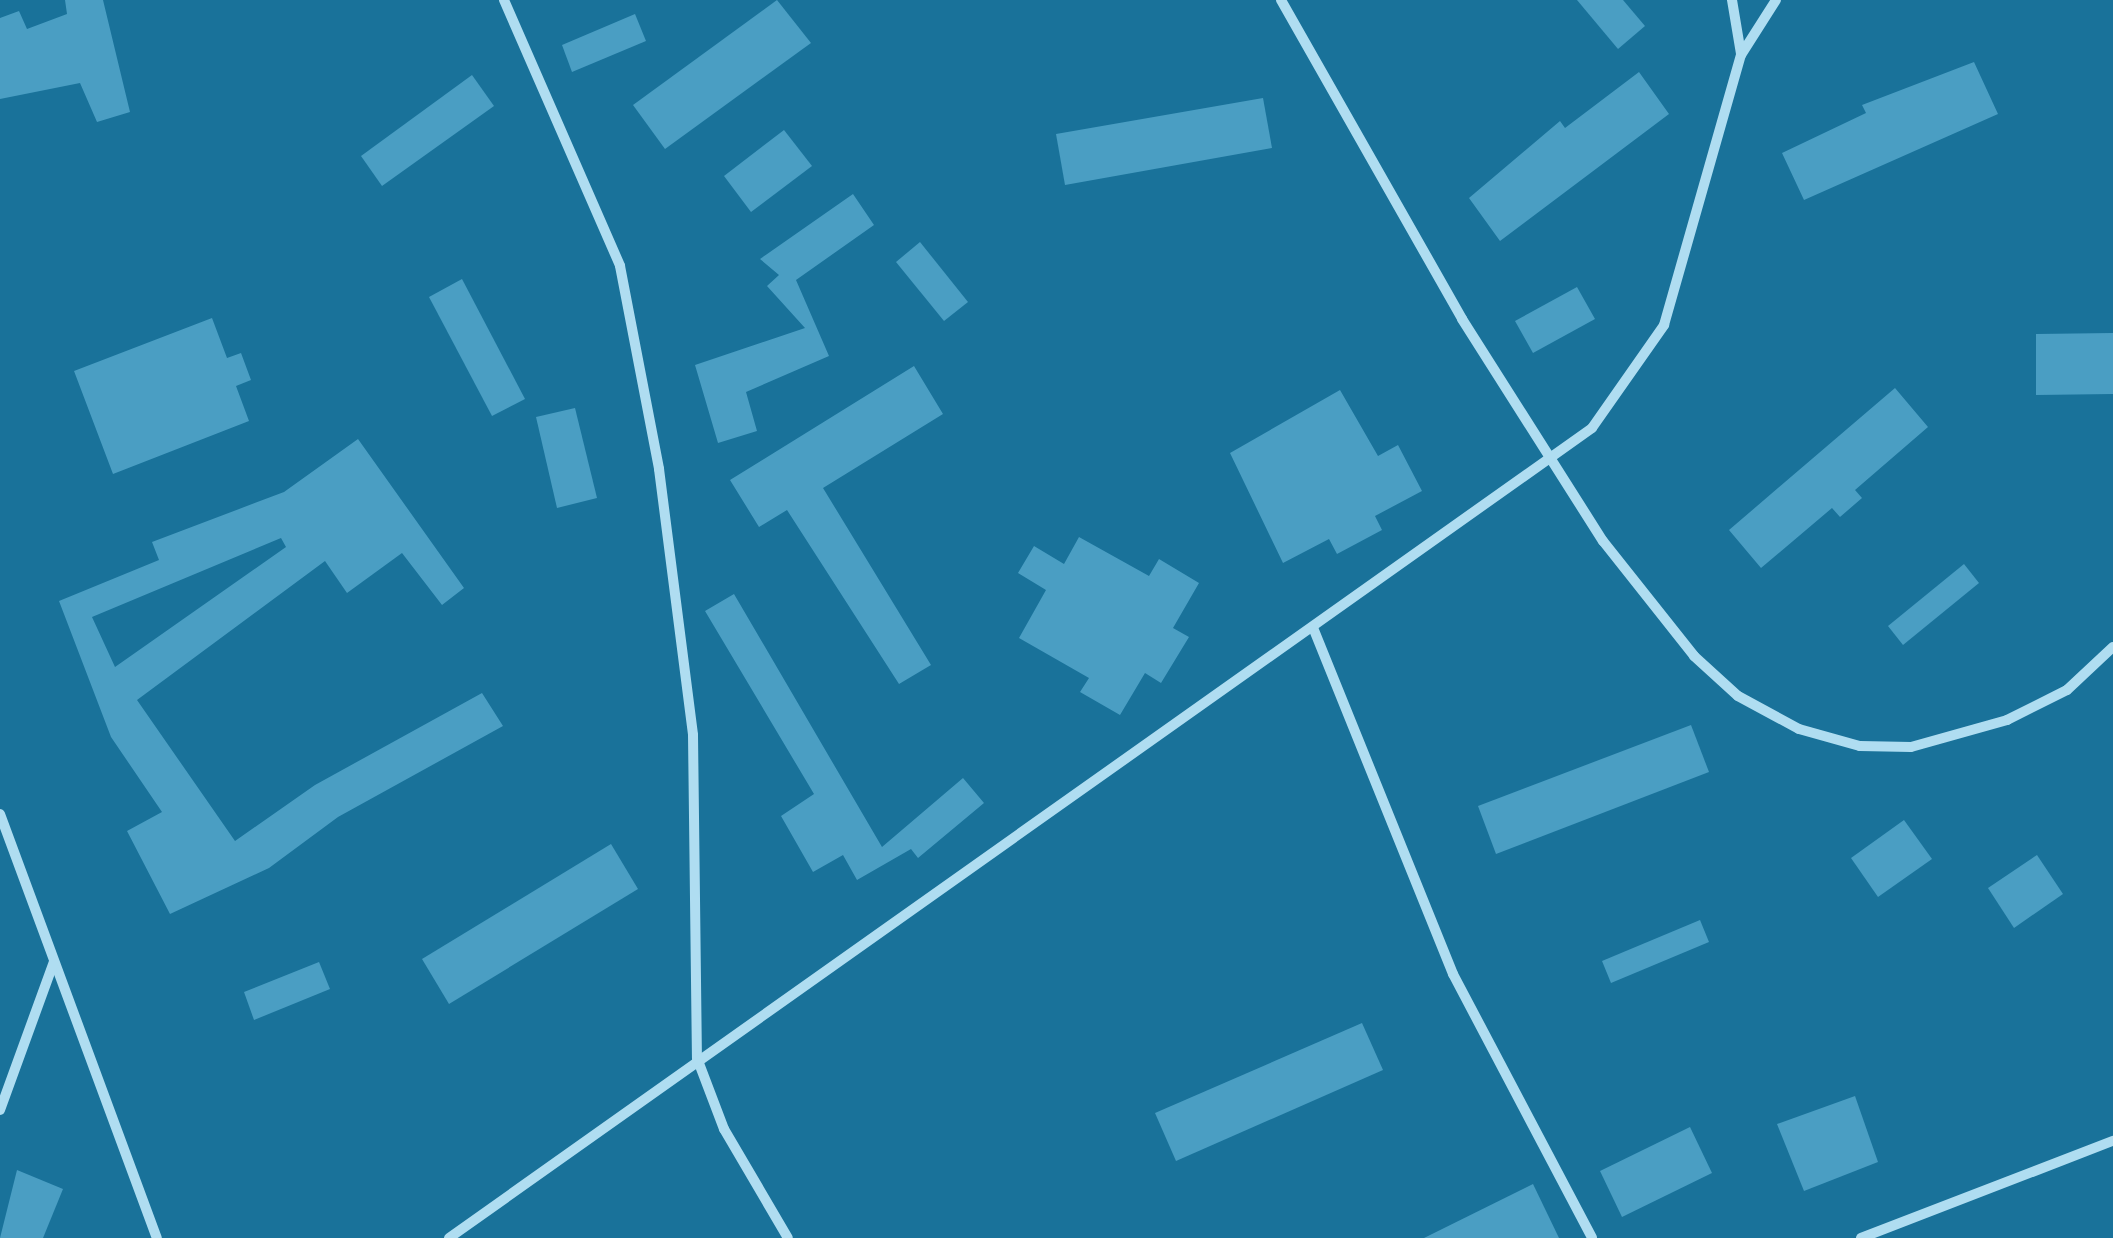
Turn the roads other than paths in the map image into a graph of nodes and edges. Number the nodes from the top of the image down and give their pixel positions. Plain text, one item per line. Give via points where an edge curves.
1 (504, 0) edge
2 (1281, 0) edge
3 (1732, 0) edge
4 (1776, 0) edge
5 (1742, 55) junction
6 (1554, 462) junction
7 (1314, 630) junction
8 (2113, 648) edge
9 (0, 814) edge
10 (54, 961) junction
11 (698, 1058) junction
12 (0, 1110) edge
13 (2113, 1141) edge
14 (157, 1238) edge
15 (449, 1238) edge
16 (788, 1238) edge
17 (1592, 1238) edge
18 (1861, 1238) edge

1 - 11 street via 620,266 643,370 693,735
2 - 6 street
3 - 5 street
4 - 5 street
5 - 6 street via 1664,326 1622,394
6 - 7 street
6 - 8 street via 1694,656 1738,696 1799,728 1860,746 1953,742 2066,690
7 - 11 street
7 - 17 street via 1453,974
9 - 10 street
10 - 12 street
10 - 14 street
11 - 15 street
11 - 16 street via 724,1129
13 - 18 street

